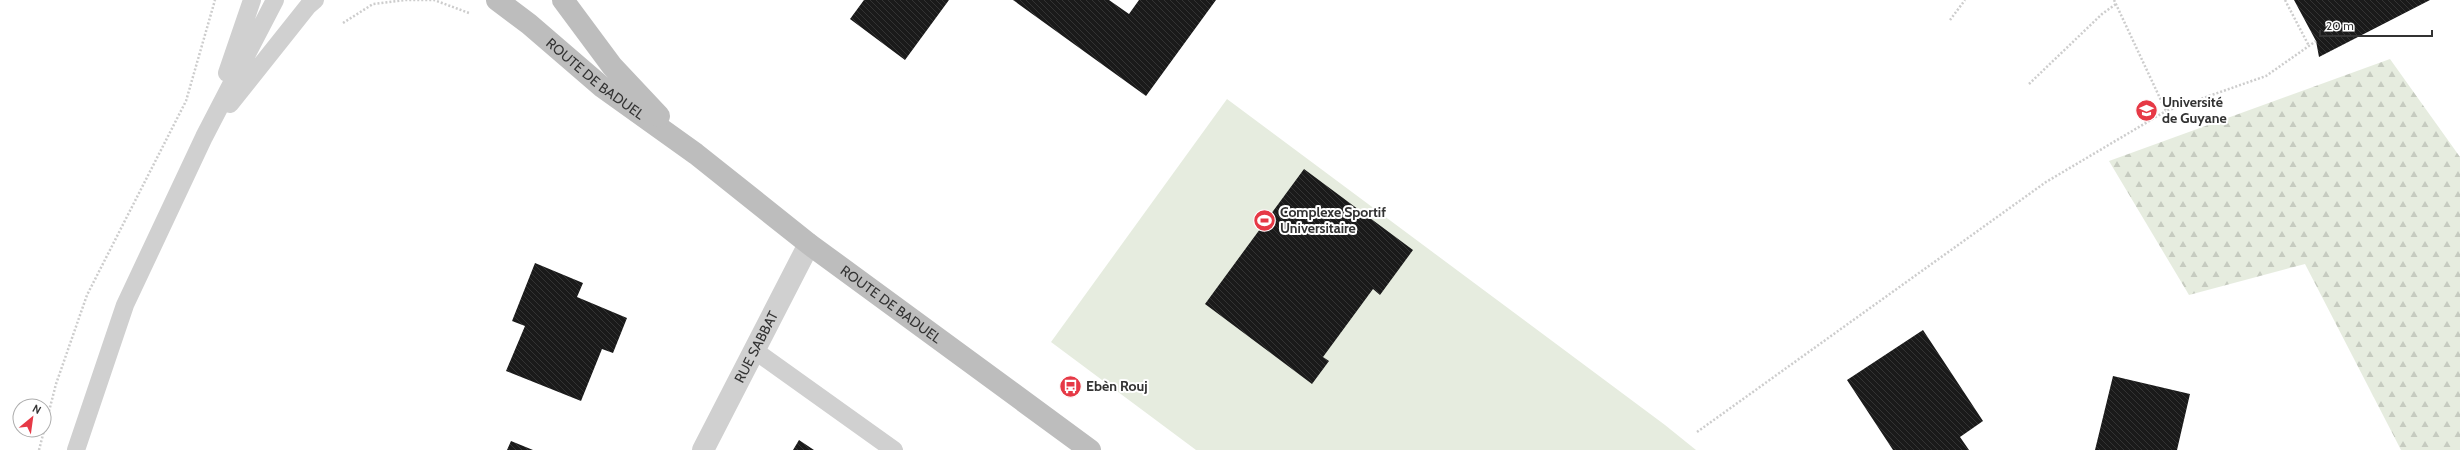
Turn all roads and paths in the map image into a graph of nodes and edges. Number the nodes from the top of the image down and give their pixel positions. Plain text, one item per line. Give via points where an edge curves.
1 (215, 0) edge
2 (252, 0) edge
3 (275, 0) edge
4 (315, 0) edge
5 (498, 0) edge
6 (563, 0) edge
7 (1965, 0) edge
8 (2114, 0) edge
9 (2285, 0) edge
10 (2116, 4) junction
11 (472, 14) dead end
12 (1950, 20) dead end
13 (343, 23) dead end
14 (2316, 42) dead end
15 (2309, 46) junction
16 (2029, 84) dead end
17 (2166, 111) junction
18 (204, 137) junction
19 (696, 154) junction
20 (809, 244) junction
21 (754, 350) junction
22 (1696, 432) dead end
23 (39, 450) edge
24 (76, 450) edge
25 (703, 450) edge
26 (894, 450) edge
27 (1090, 450) edge

1 - 23 path via 186,101 87,295 56,384
2 - 18 lane
3 - 18 lane
4 - 18 lane
5 - 19 main road, ROUTE DE BADUEL via 601,86
6 - 19 main road, ROUTE DE BADUEL via 612,66
7 - 12 path
8 - 10 path
9 - 15 path
10 - 16 path via 2102,14
10 - 17 path
11 - 13 path via 434,0 406,0 373,4
14 - 15 path
15 - 17 path via 2266,76
17 - 22 path via 2046,182
18 - 24 lane via 125,305
19 - 20 main road, ROUTE DE BADUEL
20 - 21 street, RUE SABBAT
20 - 27 main road, ROUTE DE BADUEL
21 - 25 street, RUE SABBAT
21 - 26 lane

